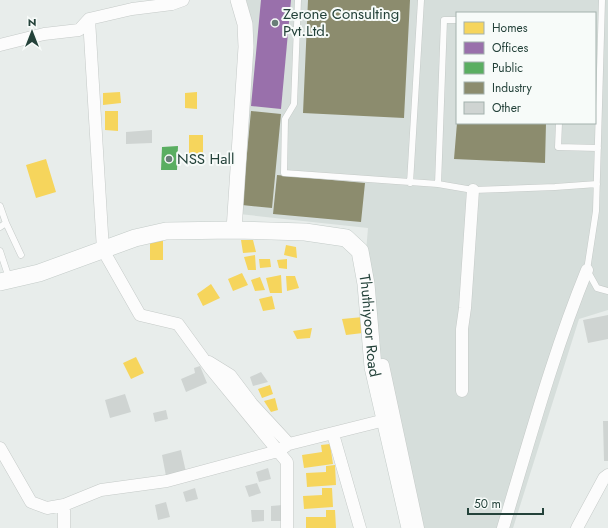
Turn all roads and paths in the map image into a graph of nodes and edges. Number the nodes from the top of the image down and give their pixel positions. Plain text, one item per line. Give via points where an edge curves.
1 (183, 0) edge
2 (238, 0) edge
3 (298, 0) edge
4 (421, 0) edge
5 (602, 0) edge
6 (89, 19) junction
7 (456, 20) edge
8 (0, 44) edge
9 (559, 124) edge
10 (598, 148) junction
11 (410, 183) junction
12 (438, 184) junction
13 (596, 184) junction
14 (473, 190) junction
15 (0, 206) edge
16 (6, 223) junction
17 (0, 227) edge
18 (234, 230) junction
19 (103, 250) junction
20 (0, 252) edge
21 (22, 255) dead end
22 (587, 270) junction
23 (5, 281) edge
24 (608, 291) edge
25 (201, 357) junction
26 (373, 367) junction
27 (462, 391) dead end
28 (385, 420) junction
29 (334, 434) junction
30 (289, 444) junction
31 (0, 448) edge
32 (278, 451) junction
33 (608, 475) edge
34 (64, 505) junction
35 (64, 528) edge
36 (287, 528) edge
37 (360, 528) edge
38 (410, 528) edge
39 (418, 528) edge
40 (503, 528) edge
41 (577, 528) edge

1 - 6 street
2 - 18 street via 245,24 246,47
3 - 11 lane via 294,104 285,119 284,173
4 - 11 lane
5 - 10 lane
6 - 8 street via 79,30 44,34
6 - 19 street
7 - 12 lane via 444,20
9 - 10 lane via 558,147
10 - 13 lane
11 - 12 lane
12 - 14 lane
13 - 14 lane
13 - 22 lane via 596,211
14 - 27 street via 462,329
15 - 16 lane
16 - 17 lane
16 - 21 lane
18 - 19 main road, Thuthiyoor Road via 166,231 135,238
18 - 26 main road, Thuthiyoor Road via 305,232 346,238 360,251 366,284
19 - 23 main road, Thuthiyoor Road via 39,273
19 - 25 street via 140,315 178,324
20 - 23 lane
22 - 24 lane via 597,288
22 - 40 street via 545,389
25 - 30 street via 230,375 252,404
25 - 32 street
26 - 28 main road, Thuthiyoor Road
26 - 39 street via 383,365
28 - 29 street
28 - 38 main road, Thuthiyoor Road
29 - 30 street
29 - 37 street
30 - 32 street
31 - 34 street via 31,502 47,508
32 - 34 street via 167,481 101,490
32 - 36 street via 287,462
33 - 41 street
34 - 35 street

